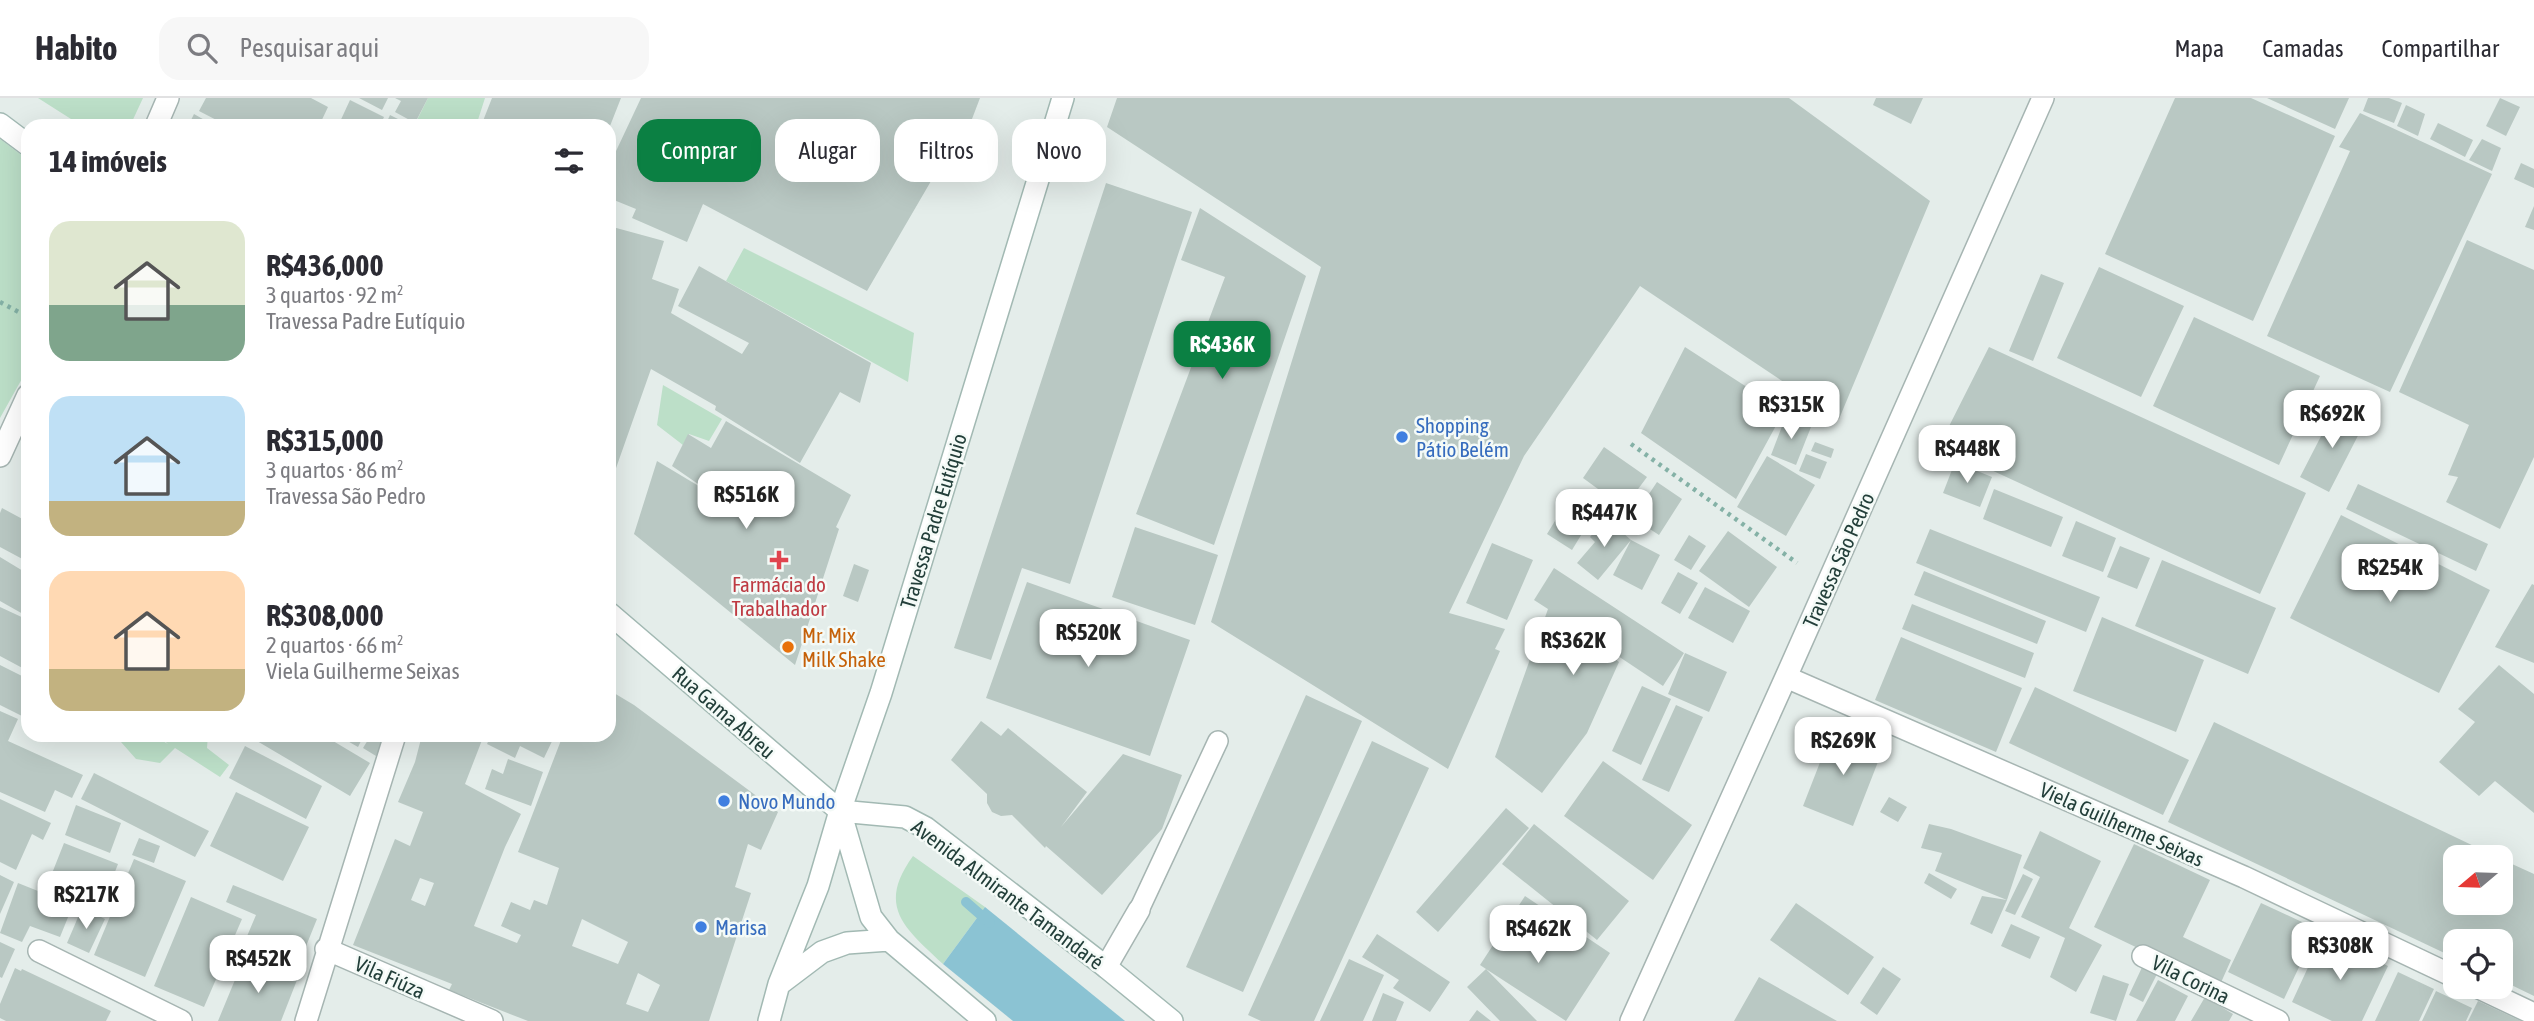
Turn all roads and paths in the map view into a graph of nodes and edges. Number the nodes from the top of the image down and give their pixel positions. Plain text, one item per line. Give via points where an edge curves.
1 (168, 98) edge
2 (1063, 98) edge
3 (2043, 98) edge
4 (159, 119) edge
5 (0, 124) edge
6 (21, 140) edge
7 (0, 302) edge
8 (21, 313) edge
9 (21, 410) edge
10 (1631, 444) dead end
11 (0, 456) edge
12 (1797, 563) dead end
13 (616, 618) edge
14 (1786, 677) junction
15 (1218, 741) dead end
16 (393, 742) edge
17 (839, 811) junction
18 (1139, 910) joint
19 (889, 940) junction
20 (327, 949) junction
21 (39, 951) dead end
22 (2143, 956) dead end
23 (1106, 967) junction
24 (2443, 971) edge
25 (779, 984) junction
26 (2502, 999) edge
27 (2534, 1014) edge
28 (181, 1021) edge
29 (306, 1021) edge
30 (492, 1021) edge
31 (769, 1021) edge
32 (985, 1021) edge
33 (1172, 1021) edge
34 (1631, 1021) edge
35 (2277, 1021) edge

1 - 4 street
2 - 17 street, Travessa Padre Eutíquio via 881,693
3 - 14 street, Travessa São Pedro
5 - 6 street
7 - 8 path
9 - 11 street
10 - 12 path
13 - 17 street, Rua Gama Abreu
14 - 24 street, Viela Guilherme Seixas via 2244,877
14 - 34 street, Travessa São Pedro
15 - 18 lane
16 - 20 street
17 - 19 street via 871,917
17 - 23 street, Avenida Almirante Tamandaré via 905,817 926,828
17 - 25 street, Travessa Padre Eutíquio via 818,886
18 - 23 street
19 - 25 street via 846,943 822,952
19 - 32 street
20 - 29 street
20 - 30 street, Vila Fiúza
21 - 28 street
22 - 35 street, Vila Corina
23 - 33 street, Avenida Almirante Tamandaré
25 - 31 street, Travessa Padre Eutíquio
26 - 27 street

